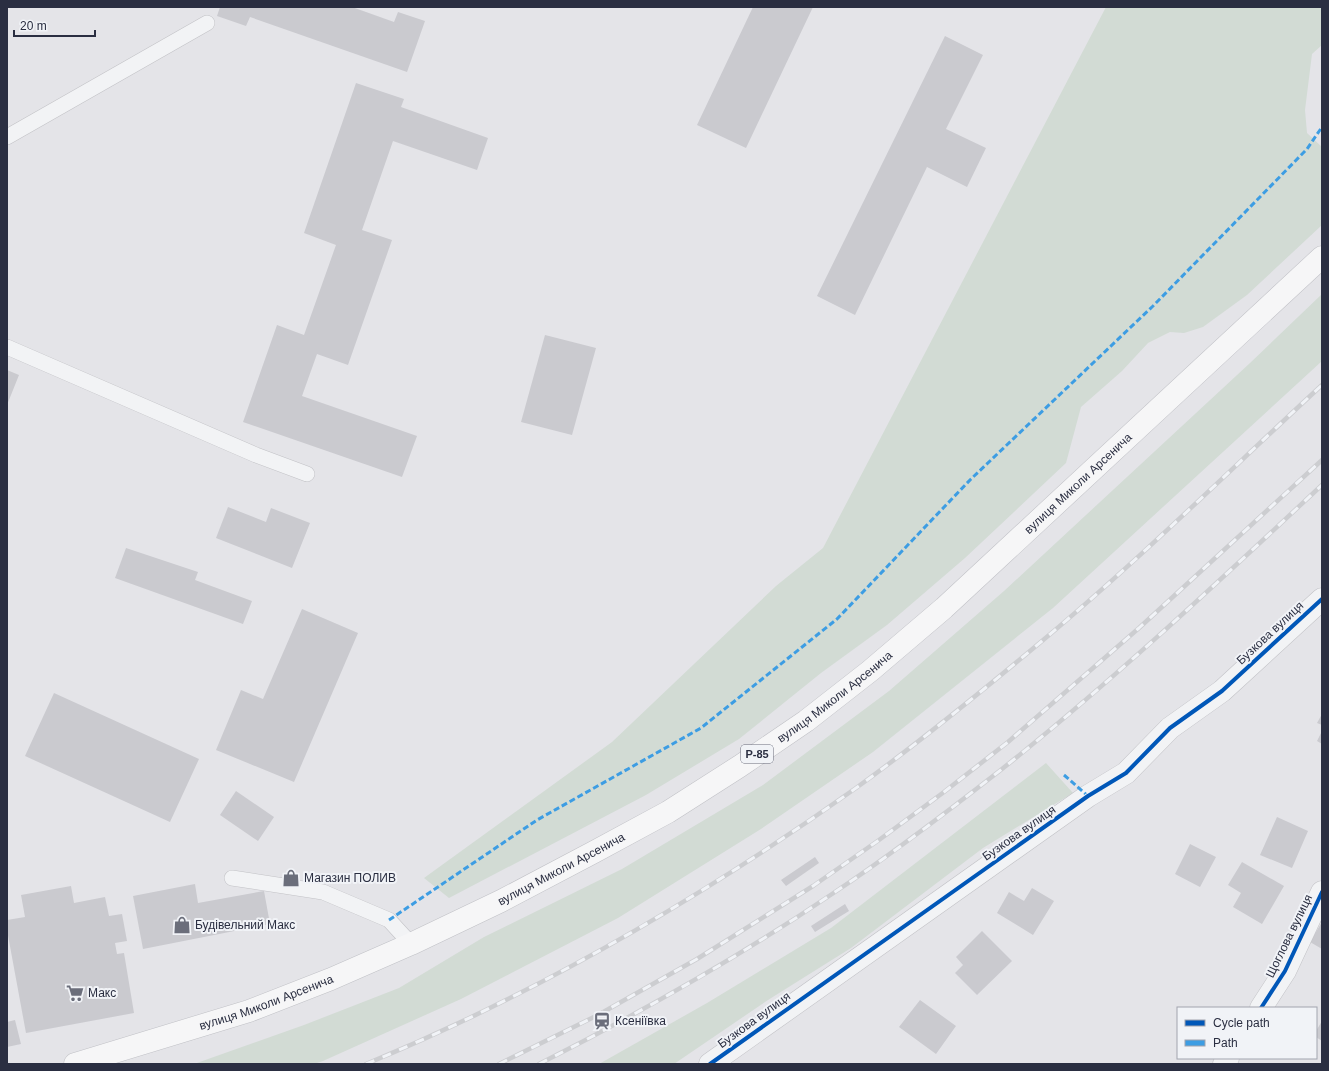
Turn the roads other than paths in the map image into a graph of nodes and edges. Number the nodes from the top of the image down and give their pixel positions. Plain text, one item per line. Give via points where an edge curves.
1 (207, 23) dead end
2 (7, 137) edge
3 (1322, 257) edge
4 (7, 347) edge
5 (307, 474) dead end
6 (1322, 599) edge
7 (232, 878) dead end
8 (1322, 892) edge
9 (411, 944) junction
10 (1262, 1007) edge
11 (75, 1064) edge
12 (710, 1064) edge

1 - 2 lane
3 - 9 main road, вулиця Миколи Арсенича / Р-85 via 944,608 806,721 668,812 501,901
4 - 5 lane via 256,455
6 - 12 street, Бузкова вулиця via 1222,691 1170,728 1126,773 1088,796
7 - 9 lane via 323,892 390,920
8 - 10 street, Щоглова вулиця via 1285,971
9 - 11 main road, вулиця Миколи Арсенича / Р-85 via 249,1011

